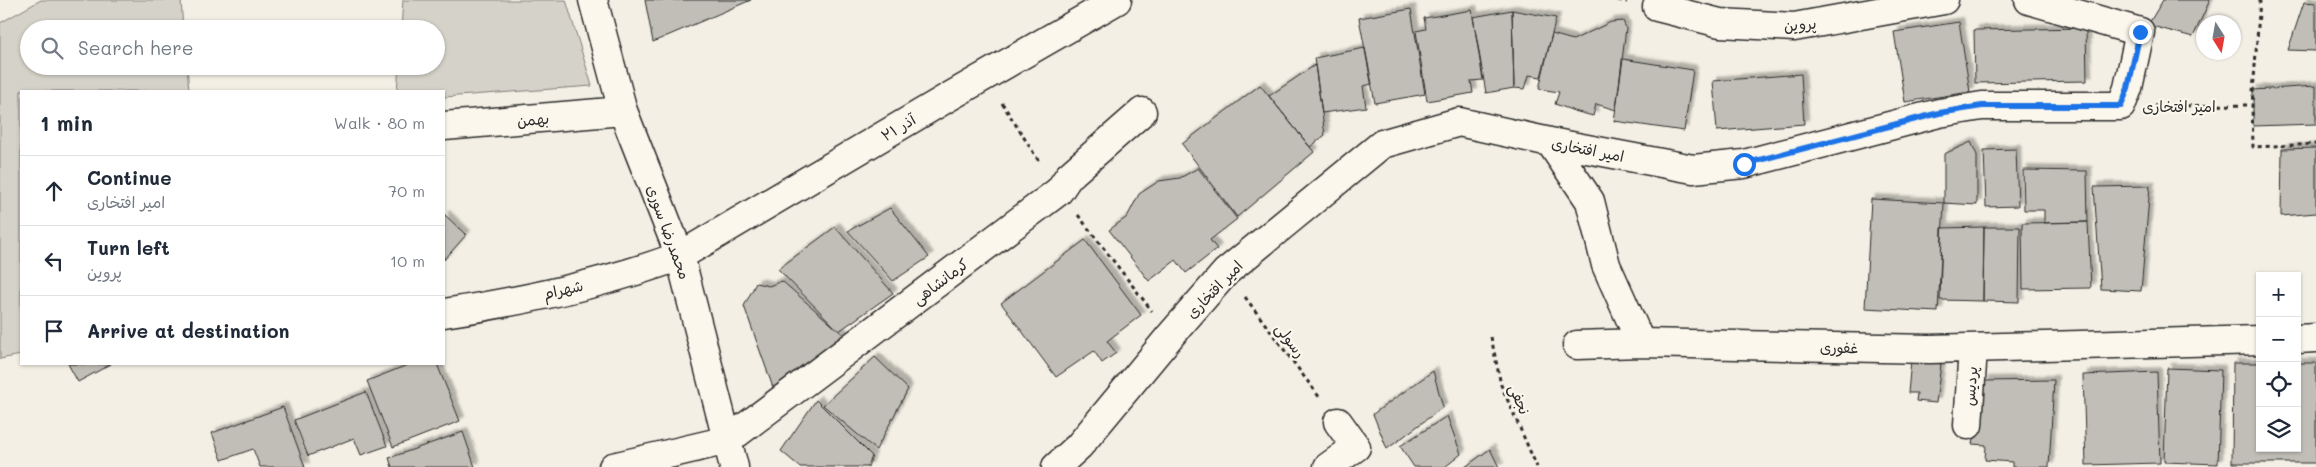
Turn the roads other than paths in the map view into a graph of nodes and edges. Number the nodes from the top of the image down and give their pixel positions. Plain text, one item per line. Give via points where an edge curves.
1 (593, 0) edge
2 (1117, 0) edge
3 (1944, 0) edge
4 (2029, 0) edge
5 (1657, 7) dead end
6 (623, 111) junction
7 (1142, 112) dead end
8 (445, 126) edge
9 (1550, 142) junction
10 (680, 256) junction
11 (445, 314) edge
12 (2316, 338) edge
13 (2301, 339) edge
14 (2256, 340) edge
15 (1641, 343) junction
16 (1577, 345) dead end
17 (1973, 348) junction
18 (1338, 422) road end
19 (1968, 425) dead end
20 (728, 440) junction
21 (613, 467) edge
22 (734, 467) edge
23 (1056, 467) edge
24 (1328, 467) edge

1 - 6 street, محمدرضا سوری
2 - 10 street, ۲۱ آذر
3 - 5 street, پروین via 1794,27 1720,23
4 - 9 street, امیر افتخاری via 2140,32 2121,106 1982,106 1939,113 1744,164 1693,169
6 - 8 street, بهمن
6 - 10 street, محمدرضا سوری
7 - 20 street, کرمانشاهی via 1069,176 1058,191
9 - 15 street via 1590,201 1606,265
9 - 23 street, امیر افتخاری via 1459,122 1382,144 1226,272 1079,446
10 - 11 street, شهرام via 635,272 493,306
10 - 20 street, محمدرضا سوری
12 - 13 street
14 - 17 street, غفوری
15 - 16 street, غفوری
15 - 17 street, غفوری
17 - 19 street, پردیس
18 - 24 street via 1356,447
20 - 21 street
20 - 22 street, محمدرضا سوری

